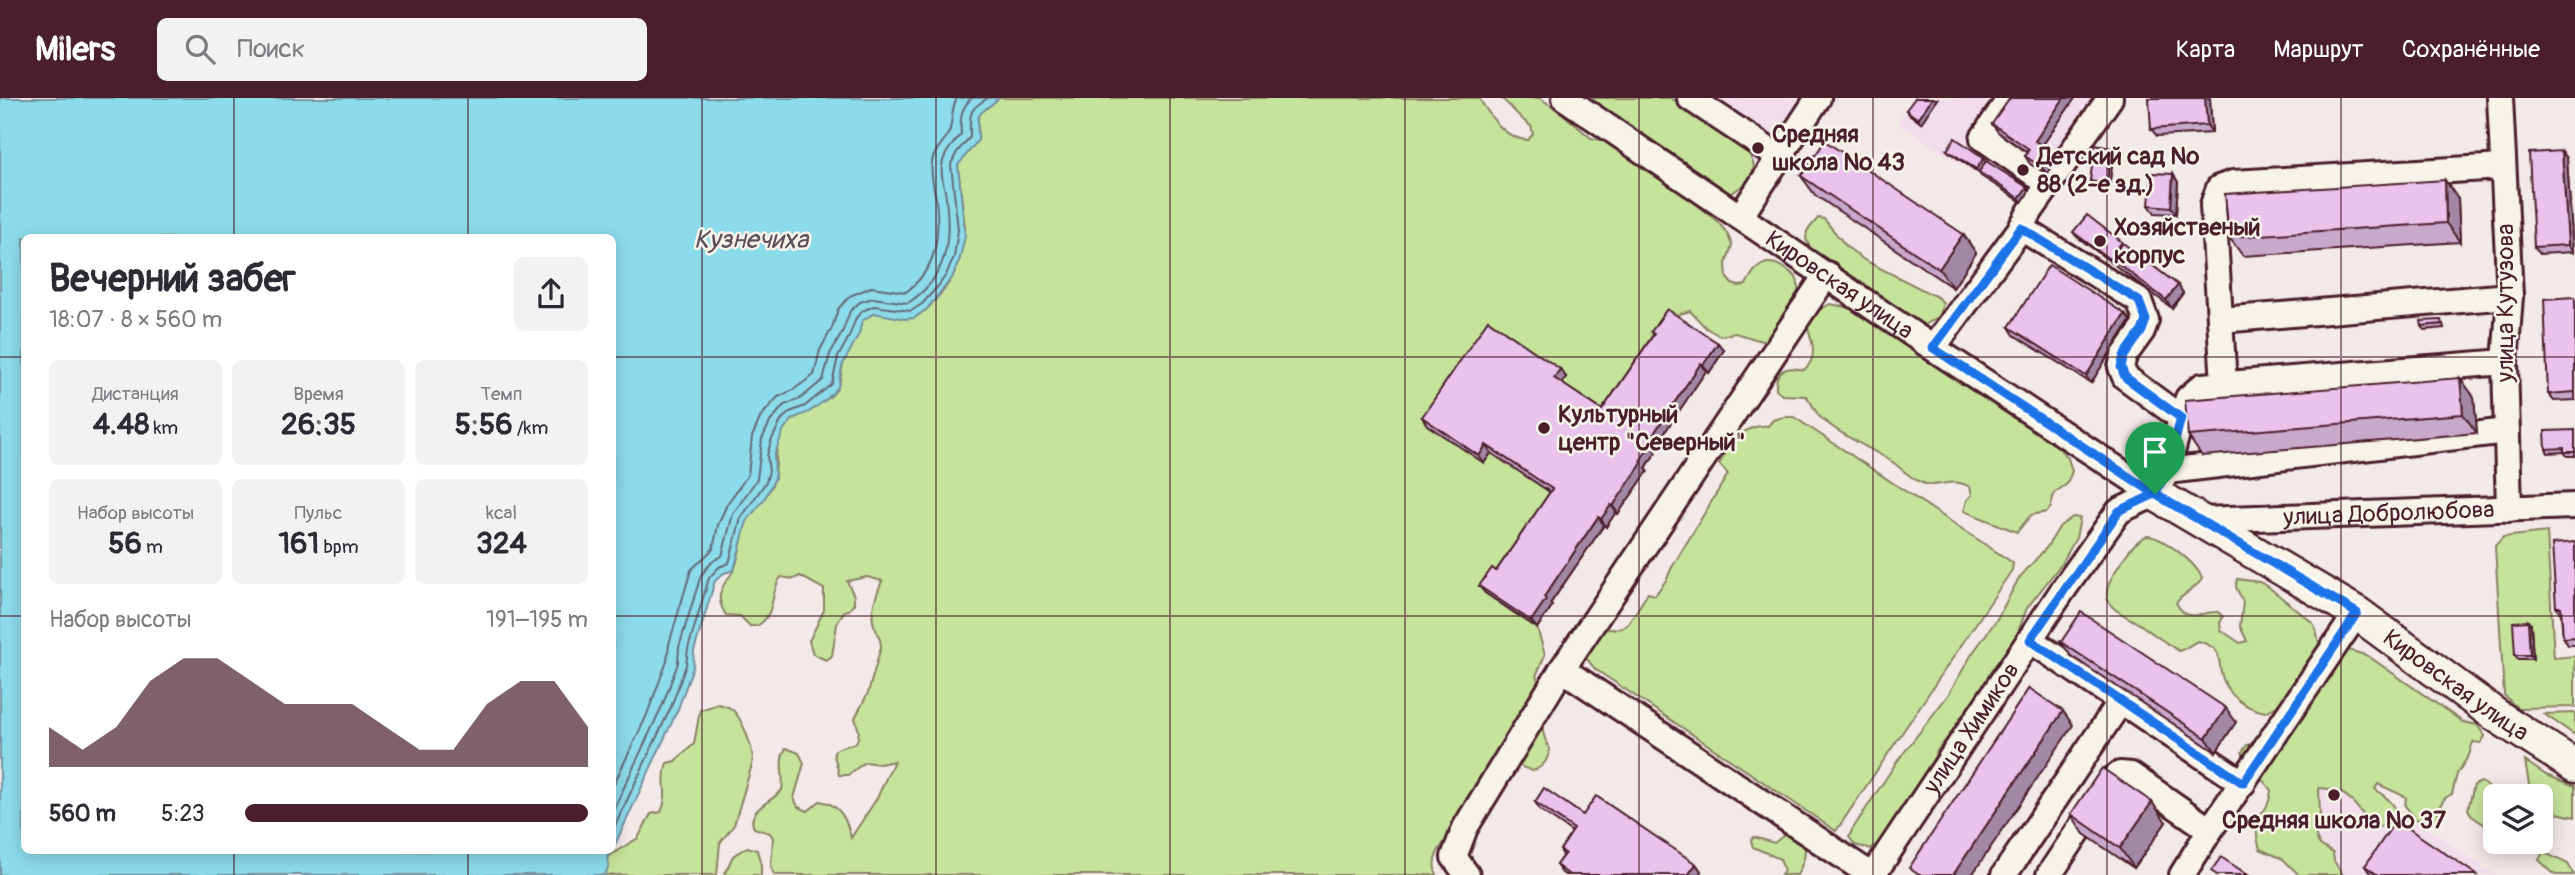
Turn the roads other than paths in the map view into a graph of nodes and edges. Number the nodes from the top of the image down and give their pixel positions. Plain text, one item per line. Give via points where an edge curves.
1 (1565, 98) edge
2 (1690, 98) edge
3 (1818, 98) edge
4 (2010, 98) edge
5 (2110, 98) edge
6 (2500, 98) edge
7 (1779, 157) junction
8 (2503, 167) junction
9 (2049, 184) junction
10 (1740, 217) junction
11 (2021, 228) junction
12 (1827, 274) junction
13 (2510, 296) junction
14 (2220, 320) junction
15 (1933, 348) junction
16 (2505, 362) junction
17 (2224, 384) junction
18 (2181, 418) junction
19 (2507, 431) junction
20 (2161, 482) junction
21 (2575, 506) edge
22 (2509, 509) junction
23 (2202, 520) junction
24 (2357, 613) junction
25 (2030, 640) junction
26 (1562, 669) junction
27 (2121, 701) junction
28 (2575, 766) edge
29 (2243, 783) junction
30 (2210, 830) junction
31 (1467, 875) edge
32 (1872, 875) edge
33 (2004, 875) edge
34 (2049, 875) edge
35 (2182, 875) edge

1 - 10 street, Кировская улица
2 - 7 street
3 - 7 street
4 - 9 street via 1983,138
5 - 9 street
6 - 8 street, улица Кутузова
7 - 10 street
8 - 13 street, улица Кутузова
8 - 14 street via 2233,183 2219,188 2213,205
9 - 11 street
10 - 12 street, Кировская улица
11 - 15 street
11 - 18 street via 2139,301 2146,320 2121,367 2125,377
12 - 15 street, Кировская улица
12 - 26 street
13 - 14 street
13 - 16 street, улица Кутузова
14 - 17 street
15 - 20 street, Кировская улица
16 - 17 street
16 - 19 street, улица Кутузова
17 - 18 street via 2202,386 2188,398
18 - 20 street
19 - 20 street, улица Химиков
19 - 22 street, улица Кутузова
20 - 23 main road, Кировская улица
20 - 25 street, улица Химиков via 2119,511
21 - 22 street, улица Добролюбова
22 - 23 street, улица Добролюбова
23 - 24 main road, Кировская улица
24 - 28 main road, Кировская улица via 2497,716
24 - 29 street
25 - 27 street
25 - 32 street, улица Химиков
26 - 31 street via 1465,828 1454,857
26 - 32 street
27 - 29 street
27 - 33 street
29 - 30 street
30 - 34 street via 2131,775 2120,774
30 - 35 street

